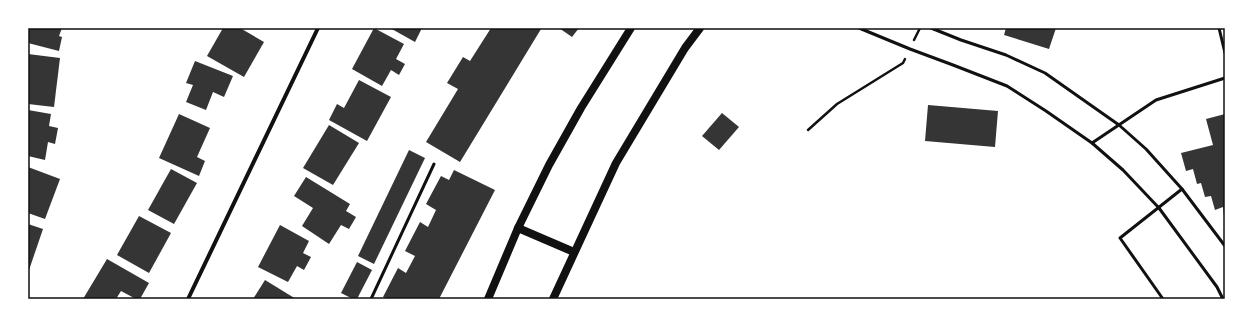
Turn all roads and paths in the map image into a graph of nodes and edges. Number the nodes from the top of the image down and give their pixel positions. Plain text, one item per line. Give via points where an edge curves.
1 (318, 28) edge
2 (631, 28) edge
3 (700, 28) edge
4 (859, 28) edge
5 (920, 28) edge
6 (931, 28) edge
7 (1219, 28) edge
8 (910, 49) junction
9 (1225, 53) edge
10 (1225, 78) edge
11 (1119, 126) junction
12 (808, 130) dead end
13 (1092, 143) junction
14 (434, 164) dead end
15 (1182, 189) junction
16 (1159, 208) junction
17 (518, 228) junction
18 (1225, 246) edge
19 (574, 252) junction
20 (188, 299) edge
21 (371, 299) edge
22 (488, 299) edge
23 (553, 299) edge
24 (1163, 299) edge
25 (1223, 299) edge

1 - 20 street
2 - 17 main road via 581,108
3 - 19 main road via 685,48 616,163
4 - 8 lane
5 - 8 path
6 - 11 lane via 1006,55 1045,73
7 - 9 lane
8 - 12 path via 903,63 837,104
8 - 13 lane via 1006,86
10 - 11 lane via 1156,100
11 - 13 lane
11 - 15 lane via 1146,150
13 - 16 lane via 1123,170
14 - 21 lane
15 - 16 lane
15 - 18 lane
16 - 24 lane via 1120,238
16 - 25 lane
17 - 19 main road
17 - 22 main road
19 - 23 main road

